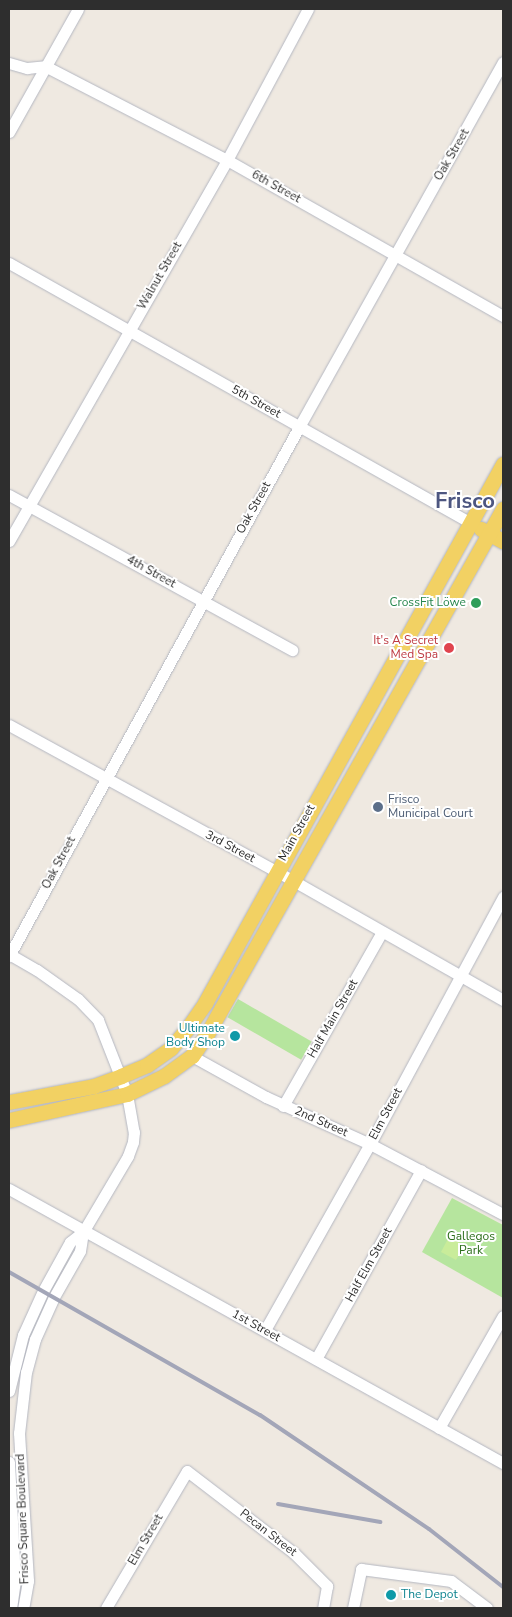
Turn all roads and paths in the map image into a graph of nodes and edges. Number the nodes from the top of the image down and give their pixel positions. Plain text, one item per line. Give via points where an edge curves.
1 (78, 9) edge
2 (308, 9) edge
3 (503, 62) edge
4 (9, 63) edge
5 (44, 66) junction
6 (498, 85) edge
7 (9, 132) edge
8 (227, 160) junction
9 (394, 254) junction
10 (9, 263) edge
11 (503, 316) edge
12 (128, 330) junction
13 (299, 426) junction
14 (503, 464) edge
15 (9, 495) edge
16 (29, 506) junction
17 (503, 509) edge
18 (471, 523) junction
19 (490, 534) junction
20 (9, 541) edge
21 (503, 541) edge
22 (204, 602) junction
23 (292, 650) dead end
24 (9, 725) edge
25 (105, 779) junction
26 (276, 871) junction
27 (292, 880) junction
28 (503, 897) edge
29 (382, 932) junction
30 (9, 955) edge
31 (459, 975) junction
32 (503, 1000) edge
33 (192, 1056) junction
34 (121, 1076) junction
35 (127, 1094) junction
36 (9, 1102) edge
37 (283, 1106) junction
38 (9, 1120) edge
39 (370, 1144) junction
40 (421, 1170) junction
41 (9, 1189) edge
42 (503, 1214) edge
43 (83, 1232) junction
44 (503, 1316) edge
45 (265, 1330) junction
46 (316, 1359) junction
47 (9, 1391) edge
48 (439, 1428) junction
49 (9, 1462) edge
50 (503, 1464) edge
51 (186, 1471) joint
52 (10, 1608) edge
53 (23, 1608) edge
54 (106, 1608) edge
55 (323, 1608) edge
56 (353, 1608) edge
57 (487, 1608) edge

1 - 5 street
2 - 8 street, Walnut Street
3 - 6 street, Oak Street
4 - 5 street via 27,68
5 - 7 street
5 - 8 street, 6th Street
6 - 9 street, Oak Street
8 - 9 street, 6th Street
8 - 12 street, Walnut Street
9 - 11 street, 6th Street
9 - 13 street, Oak Street
10 - 12 street, 5th Street
12 - 13 street, 5th Street
12 - 16 street, Walnut Street
13 - 18 street, 5th Street
13 - 22 street, Oak Street
14 - 18 main road, Main Street
15 - 16 street, 4th Street
16 - 20 street, Walnut Street
16 - 22 street, 4th Street
17 - 19 main road, Main Street
18 - 19 main road, 5th Street
18 - 26 main road, Main Street
19 - 21 main road, 5th Street
19 - 27 main road, Main Street
22 - 23 street, 4th Street
22 - 25 street, Oak Street
24 - 25 street, 3rd Street
25 - 26 street, 3rd Street
25 - 30 street, Oak Street
26 - 27 street, 3rd Street
26 - 34 main road, Main Street via 187,1029 171,1048 147,1065
27 - 29 street, 3rd Street
27 - 33 main road, Main Street
28 - 31 street, Elm Street
29 - 31 street, 3rd Street
29 - 37 street, Half Main Street
30 - 34 street via 78,999 98,1020
31 - 32 street, 3rd Street
31 - 39 street, Elm Street
33 - 35 main road, Main Street via 164,1076
33 - 37 street, 2nd Street
34 - 35 street
34 - 36 main road, Main Street via 94,1086
35 - 38 main road, Main Street
35 - 43 street, Frisco Square Boulevard via 134,1132 131,1148
37 - 39 street, 2nd Street
39 - 40 street, 2nd Street
39 - 45 street, Elm Street
40 - 42 street, 2nd Street
40 - 46 street, Half Elm Street
41 - 43 street, 1st Street
43 - 45 street, 1st Street
43 - 47 street, Frisco Square Boulevard via 70,1242 43,1291 23,1335
43 - 53 street, Frisco Square Boulevard via 80,1251 54,1296 35,1339 21,1400 19,1433 28,1581
44 - 48 street
45 - 46 street, 1st Street
46 - 48 street, 1st Street
48 - 50 street, 1st Street
49 - 52 street, Frisco Square Boulevard via 15,1580
51 - 54 street, Elm Street
51 - 55 street, Pecan Street via 294,1552 327,1586
56 - 57 street via 361,1569 451,1581

